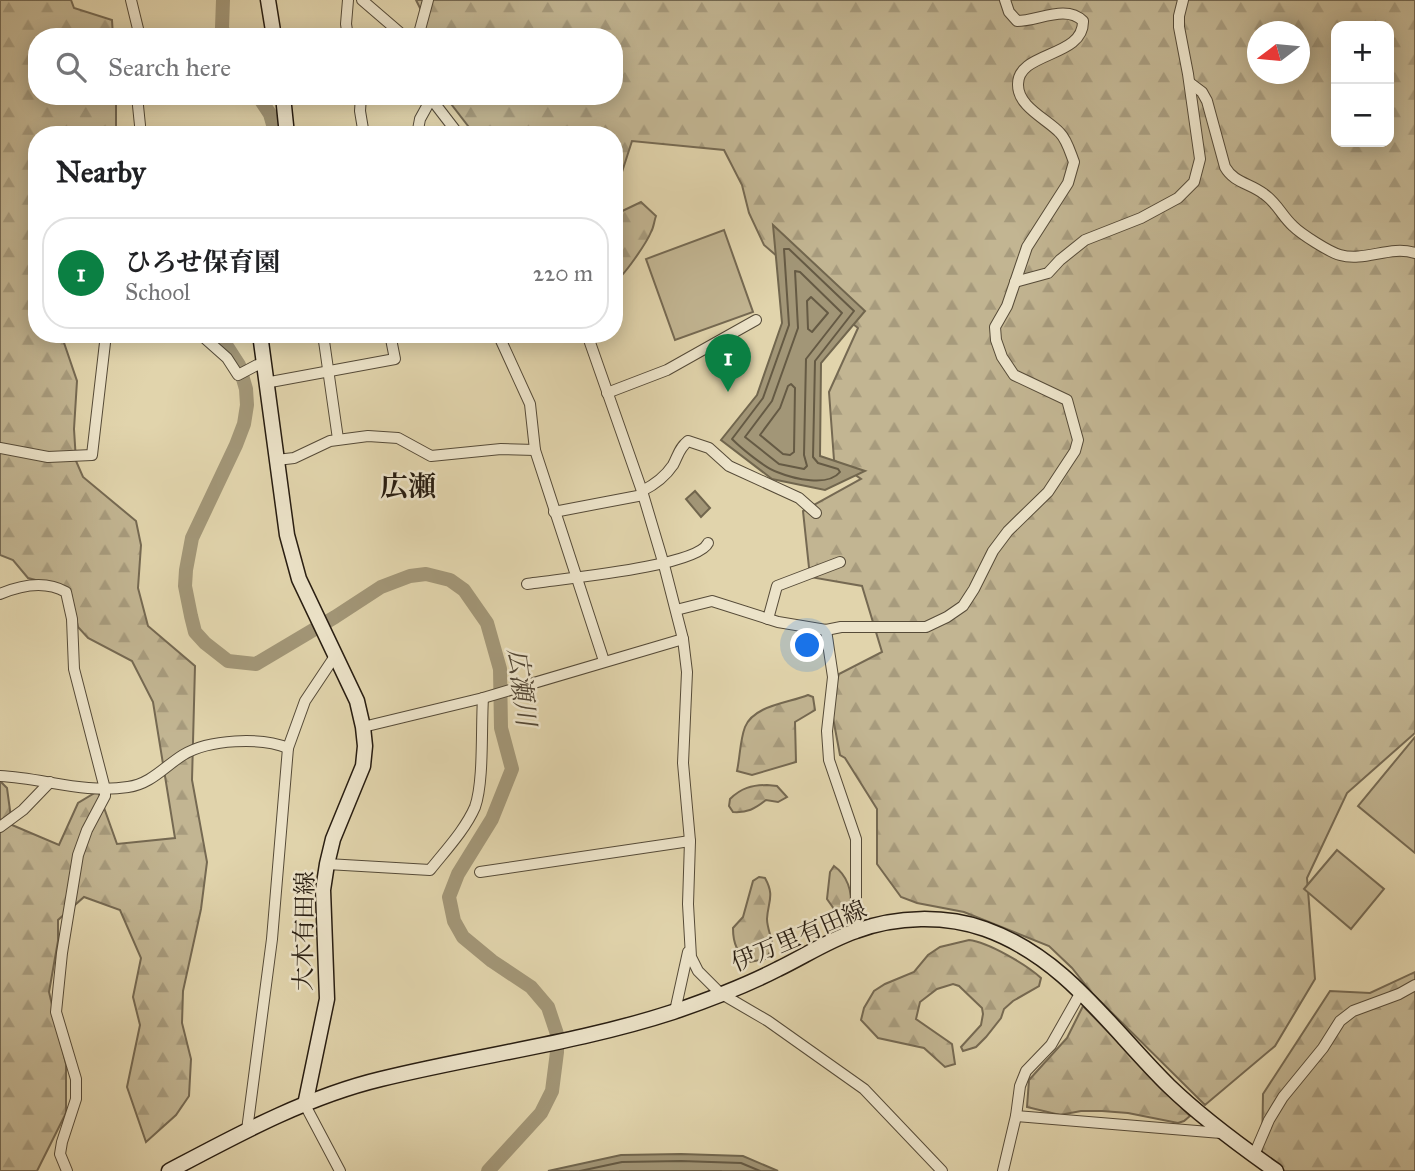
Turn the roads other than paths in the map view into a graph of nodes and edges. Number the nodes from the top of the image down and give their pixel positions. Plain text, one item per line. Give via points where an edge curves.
1 (131, 0) edge
2 (268, 0) edge
3 (348, 0) edge
4 (362, 0) edge
5 (428, 0) edge
6 (1005, 0) edge
7 (1183, 0) edge
8 (138, 28) edge
9 (273, 28) edge
10 (347, 28) edge
11 (395, 28) edge
12 (420, 28) edge
13 (1189, 83) junction
14 (138, 105) edge
15 (284, 105) edge
16 (360, 105) edge
17 (426, 105) edge
18 (436, 105) edge
19 (140, 126) edge
20 (286, 126) edge
21 (362, 126) edge
22 (419, 126) edge
23 (452, 126) edge
24 (1415, 253) edge
25 (1015, 282) junction
26 (756, 320) dead end
27 (105, 343) edge
28 (210, 343) edge
29 (260, 343) edge
30 (324, 343) edge
31 (392, 343) edge
32 (502, 343) edge
33 (590, 343) edge
34 (260, 366) junction
35 (329, 371) junction
36 (265, 383) junction
37 (607, 393) junction
38 (338, 439) junction
39 (0, 448) edge
40 (535, 450) junction
41 (276, 460) junction
42 (643, 493) junction
43 (554, 512) junction
44 (816, 513) dead end
45 (708, 543) dead end
46 (840, 562) dead end
47 (664, 565) junction
48 (575, 576) junction
49 (527, 584) dead end
50 (0, 594) edge
51 (676, 610) junction
52 (768, 619) junction
53 (826, 630) junction
54 (682, 639) junction
55 (335, 656) junction
56 (604, 661) junction
57 (483, 698) junction
58 (363, 727) junction
59 (288, 748) junction
60 (0, 776) edge
61 (50, 782) junction
62 (105, 789) junction
63 (0, 827) edge
64 (690, 841) junction
65 (327, 864) junction
66 (480, 872) dead end
67 (856, 930) junction
68 (689, 941) junction
69 (1415, 985) edge
70 (1081, 992) junction
71 (720, 993) junction
72 (675, 1011) junction
73 (305, 1105) junction
74 (1016, 1116) junction
75 (247, 1130) junction
76 (1224, 1133) junction
77 (1254, 1155) junction
78 (67, 1171) edge
79 (169, 1171) edge
80 (340, 1171) edge
81 (942, 1171) edge
82 (1003, 1171) edge
83 (1276, 1171) edge

1 - 8 street
2 - 9 main road
3 - 10 street
4 - 11 street
5 - 12 street
6 - 25 street via 1017,21 1066,13 1083,21 1076,41 1030,66 1017,85 1029,107 1061,134 1074,162 1068,183 1027,247
7 - 13 street via 1179,27
13 - 24 street via 1207,101 1231,176 1264,194 1293,227 1339,255
13 - 25 street via 1200,159 1188,190 1141,218 1085,240 1048,273
14 - 19 street
15 - 20 main road
16 - 21 street
17 - 22 street
18 - 23 street
25 - 53 street via 995,327 1002,357 1014,375 1067,400 1078,440 1075,451 1048,492 993,551 963,606 926,627
26 - 37 street via 667,370
27 - 39 street via 92,455 48,457
28 - 34 street via 238,375
29 - 34 main road, 大木有田線
30 - 35 street
31 - 35 street via 395,359
32 - 40 street via 530,404
33 - 37 street
34 - 36 main road, 大木有田線
35 - 36 street
35 - 38 street
36 - 41 main road, 大木有田線
37 - 42 street
38 - 40 street via 398,438 431,456
38 - 41 street via 294,458
40 - 43 street
41 - 55 main road, 大木有田線 via 299,579
42 - 43 street
42 - 44 street via 673,465 688,441 709,448 729,466 799,498
42 - 47 street
43 - 48 street
45 - 47 street via 700,552
46 - 52 street via 777,586
47 - 48 street
47 - 51 street
48 - 49 street
48 - 56 street
50 - 62 street via 36,584 66,592 74,668
51 - 52 street via 712,601
51 - 54 street
52 - 53 street
53 - 67 street via 834,677 827,716 828,750 856,839
54 - 56 street
54 - 64 street via 687,671 683,763
55 - 58 main road, 大木有田線 via 357,701
55 - 59 street via 305,701
56 - 57 street
57 - 58 street
57 - 65 street via 475,806 430,870
58 - 65 main road, 大木有田線 via 363,766
59 - 62 street via 264,741 219,743 186,753 142,783
59 - 75 street via 272,939
60 - 61 street
61 - 62 street
61 - 63 street
62 - 78 street via 78,855 56,1012 76,1079 74,1110 60,1154
64 - 66 street
64 - 68 street
65 - 73 main road, 大木有田線 via 323,890 327,999
67 - 70 main road, 伊万里有田線 via 918,918 958,921 1018,942
67 - 71 main road, 伊万里有田線
68 - 71 street via 698,971
68 - 72 street
69 - 77 street via 1340,1021 1283,1097
70 - 74 street via 1051,1045 1026,1071
70 - 76 main road, 伊万里有田線 via 1170,1087
71 - 72 main road, 伊万里有田線
71 - 81 street via 864,1089
72 - 73 main road, 伊万里有田線 via 589,1036 380,1079
73 - 75 main road
73 - 80 street
74 - 76 street
74 - 82 street
75 - 79 main road
76 - 77 main road, 伊万里有田線
77 - 83 main road, 伊万里有田線

